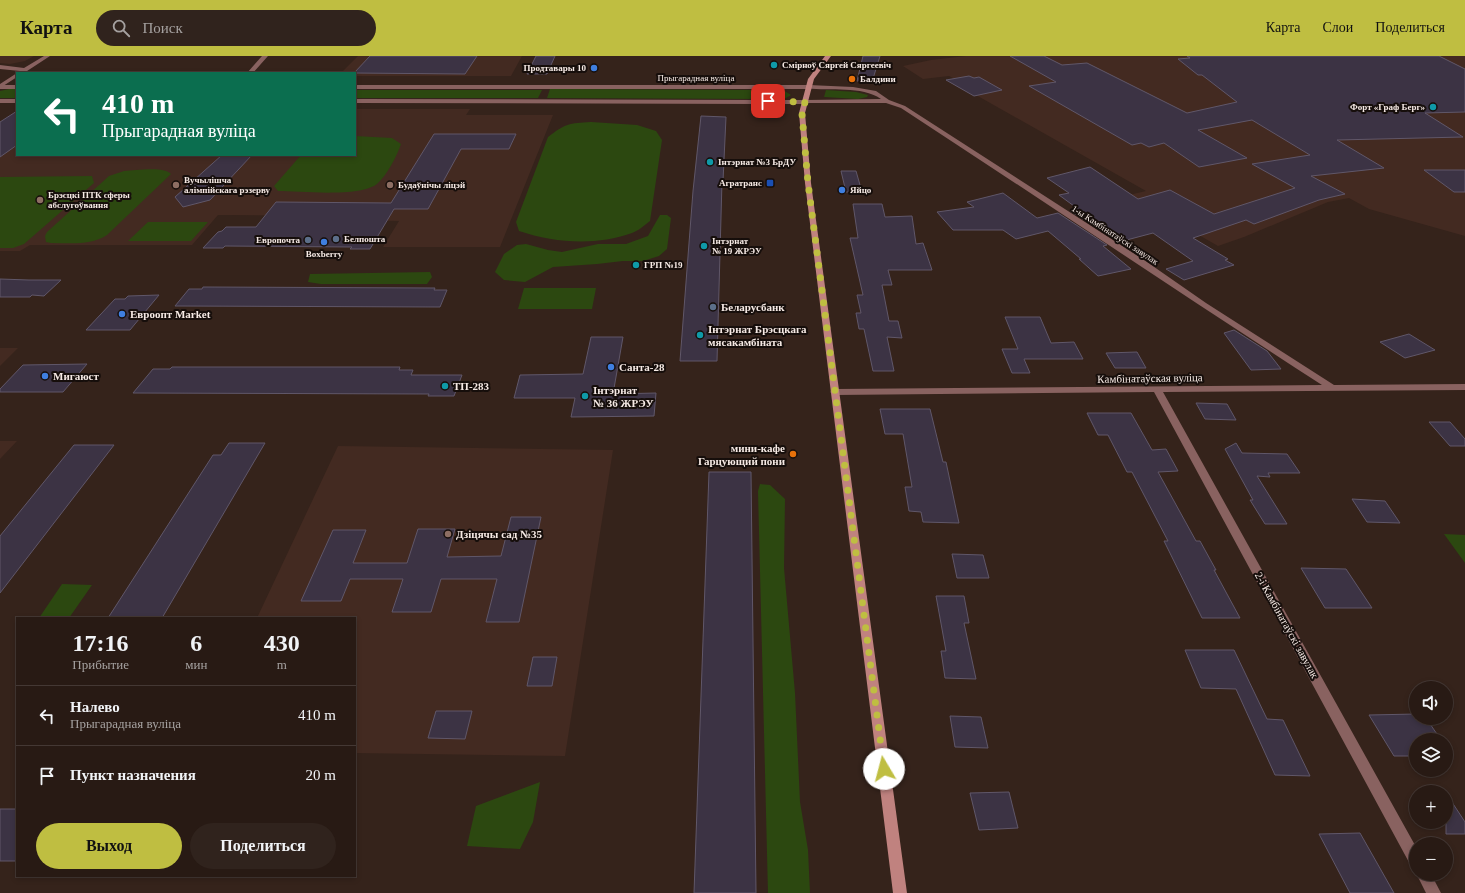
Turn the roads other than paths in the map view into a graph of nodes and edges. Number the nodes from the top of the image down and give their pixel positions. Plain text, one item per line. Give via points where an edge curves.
1 (47, 56) edge
2 (265, 56) edge
3 (828, 56) edge
4 (0, 67) edge
5 (22, 71) edge
6 (251, 72) edge
7 (16, 76) edge
8 (0, 86) edge
9 (16, 87) edge
10 (356, 87) edge
11 (809, 87) junction
12 (0, 101) edge
13 (16, 101) edge
14 (356, 101) edge
15 (886, 101) junction
16 (805, 102) junction
17 (1331, 387) junction
18 (1465, 387) edge
19 (1157, 390) junction
20 (835, 392) junction
21 (1409, 848) edge
22 (1427, 881) edge
23 (900, 893) edge
24 (1434, 893) edge

1 - 5 street
2 - 6 street
3 - 11 main road via 811,79
4 - 5 street
7 - 8 street
8 - 9 street
10 - 11 street, Прыгарадная вуліца
11 - 15 street, Прыгарадная вуліца via 876,93
11 - 16 main road
12 - 13 street
14 - 16 street
15 - 16 street
15 - 17 street, 1-ы Камбінатаўскі завулак via 903,106 916,114
16 - 20 main road via 802,114 808,183
17 - 18 street, Камбінатаўская вуліца
17 - 19 street, Камбінатаўская вуліца
19 - 20 street, Камбінатаўская вуліца
19 - 21 street, 2-і Камбінатаўскі завулак
20 - 23 main road
22 - 24 street

